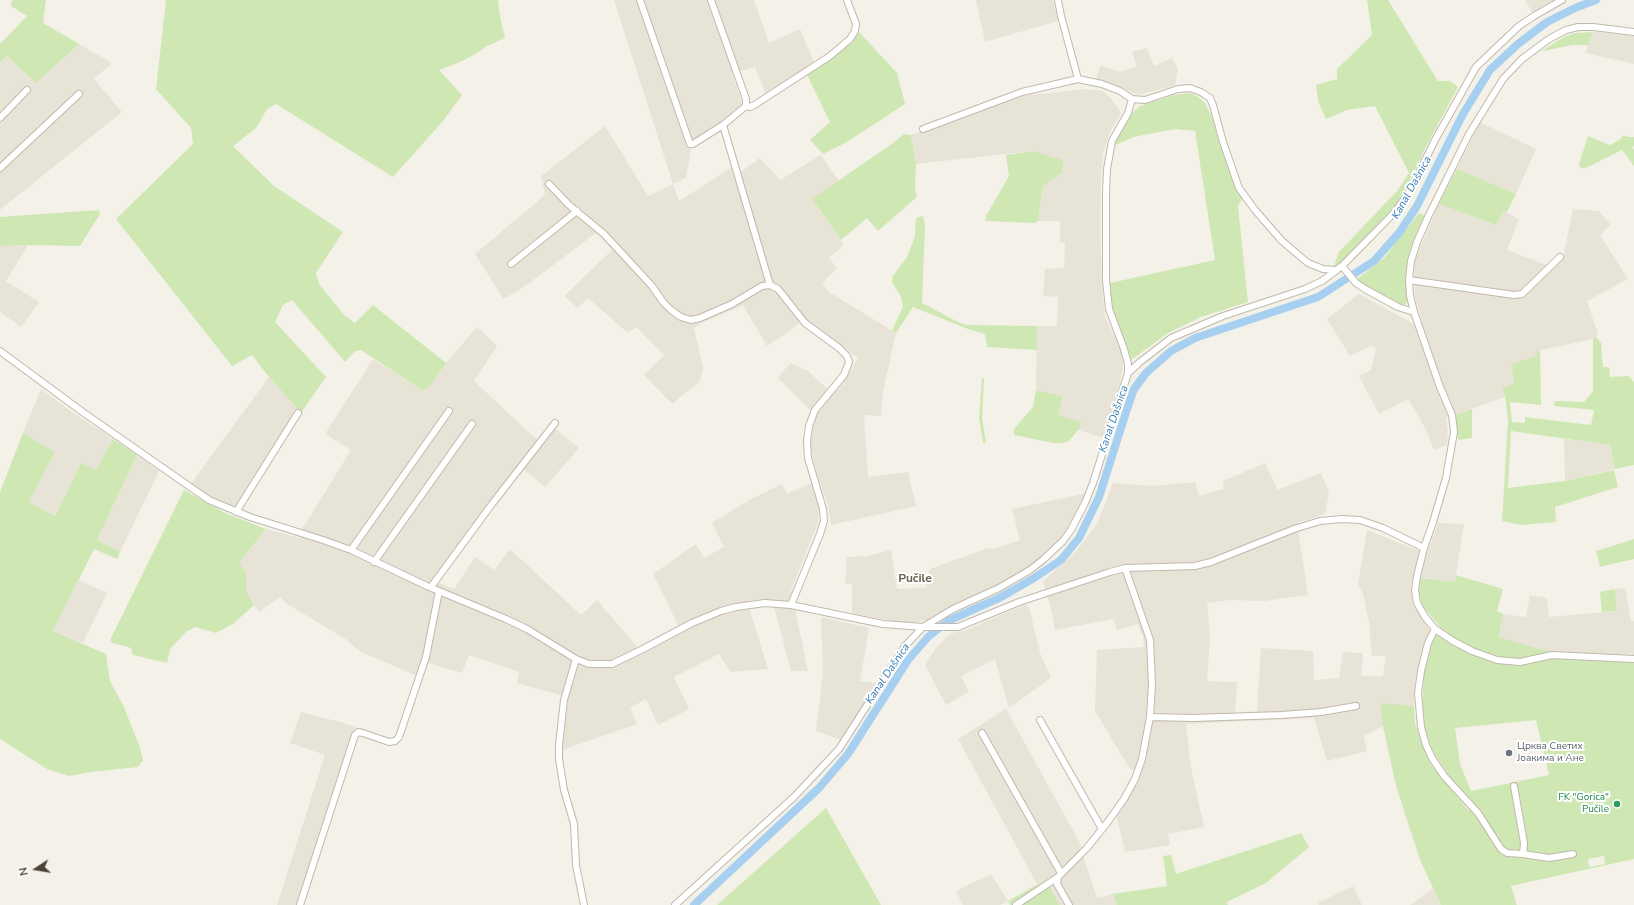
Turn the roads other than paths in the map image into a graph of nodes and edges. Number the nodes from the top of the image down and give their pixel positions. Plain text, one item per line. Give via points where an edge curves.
1 (640, 0) edge
2 (711, 0) edge
3 (847, 0) edge
4 (1058, 0) edge
5 (1562, 0) edge
6 (1634, 32) edge
7 (1078, 79) junction
8 (27, 90) dead end
9 (79, 94) dead end
10 (1132, 99) junction
11 (746, 106) junction
12 (0, 118) edge
13 (722, 125) junction
14 (923, 129) dead end
15 (0, 168) edge
16 (549, 184) dead end
17 (577, 211) junction
18 (1560, 257) dead end
19 (511, 264) dead end
20 (1344, 268) junction
21 (1336, 270) junction
22 (1410, 280) junction
23 (770, 285) junction
24 (1414, 312) junction
25 (0, 351) edge
26 (1128, 373) junction
27 (449, 411) dead end
28 (298, 413) dead end
29 (555, 423) dead end
30 (472, 424) dead end
31 (236, 512) junction
32 (1424, 548) junction
33 (351, 550) junction
34 (374, 562) junction
35 (1125, 568) junction
36 (431, 587) junction
37 (439, 591) junction
38 (791, 605) junction
39 (926, 627) junction
40 (1435, 629) junction
41 (576, 659) junction
42 (1634, 659) edge
43 (1356, 706) dead end
44 (1150, 717) junction
45 (1040, 720) dead end
46 (982, 733) dead end
47 (1514, 786) dead end
48 (1102, 829) junction
49 (1523, 854) junction
50 (1573, 854) dead end
51 (1060, 875) junction
52 (300, 905) edge
53 (584, 905) edge
54 (675, 905) edge
55 (1016, 905) edge
56 (1068, 905) edge

1 - 13 street via 690,144
2 - 11 street via 746,99
3 - 11 street via 856,24 850,39 830,56 756,104
4 - 7 street
5 - 20 street via 1520,26 1476,67 1409,193
6 - 22 street via 1593,27 1566,30 1522,59 1503,79 1470,134 1428,217 1411,261
7 - 10 street via 1102,84
7 - 14 street via 1022,92
8 - 12 street
9 - 15 street
10 - 21 street via 1145,100 1178,89 1190,88 1210,98 1239,188 1255,210 1282,241 1308,263
10 - 26 street via 1128,113 1112,141 1106,193 1106,280 1109,309 1124,349
11 - 13 street
13 - 23 street
16 - 17 street
17 - 19 street
17 - 23 street via 622,252 652,286 662,302 681,317 691,320 700,318 732,304 762,286
18 - 22 street via 1522,294
20 - 21 street
20 - 24 street via 1356,283 1391,304
21 - 26 street via 1322,281 1305,289 1223,316 1171,338
22 - 24 street
23 - 38 street via 778,289 805,323 848,356 849,362 844,375 815,410 809,426 808,458 824,521
24 - 32 street via 1452,415 1454,432 1446,478
25 - 31 street via 185,485 209,500
26 - 39 street via 1093,483 1085,503 1063,541 1030,570 954,609
27 - 33 street
28 - 31 street
29 - 36 street
30 - 34 street
31 - 33 street
32 - 35 street via 1383,528 1360,520 1342,519 1320,521 1294,529 1195,566
32 - 40 street via 1415,590 1417,603
33 - 34 street
34 - 36 street
35 - 39 street via 1040,594 958,627
35 - 44 street via 1150,640
36 - 37 street
37 - 41 street via 506,619
37 - 52 street via 426,657 399,737 389,742 358,732 355,735
38 - 39 street via 883,624
38 - 41 street via 765,604 721,611 612,664 589,664
39 - 54 street via 905,646 839,749 794,797
40 - 42 street via 1472,651 1497,660 1520,662 1552,655
40 - 49 street via 1428,643 1418,693 1421,727 1426,745 1444,776 1478,813 1502,849 1508,853
41 - 53 street via 564,700 559,759 564,790 574,824 576,865
43 - 44 street via 1282,715
44 - 48 street via 1142,759 1135,779
45 - 48 street
46 - 51 street
47 - 49 street via 1524,844
48 - 51 street
49 - 50 street via 1549,858
51 - 55 street
51 - 56 street via 1057,884

